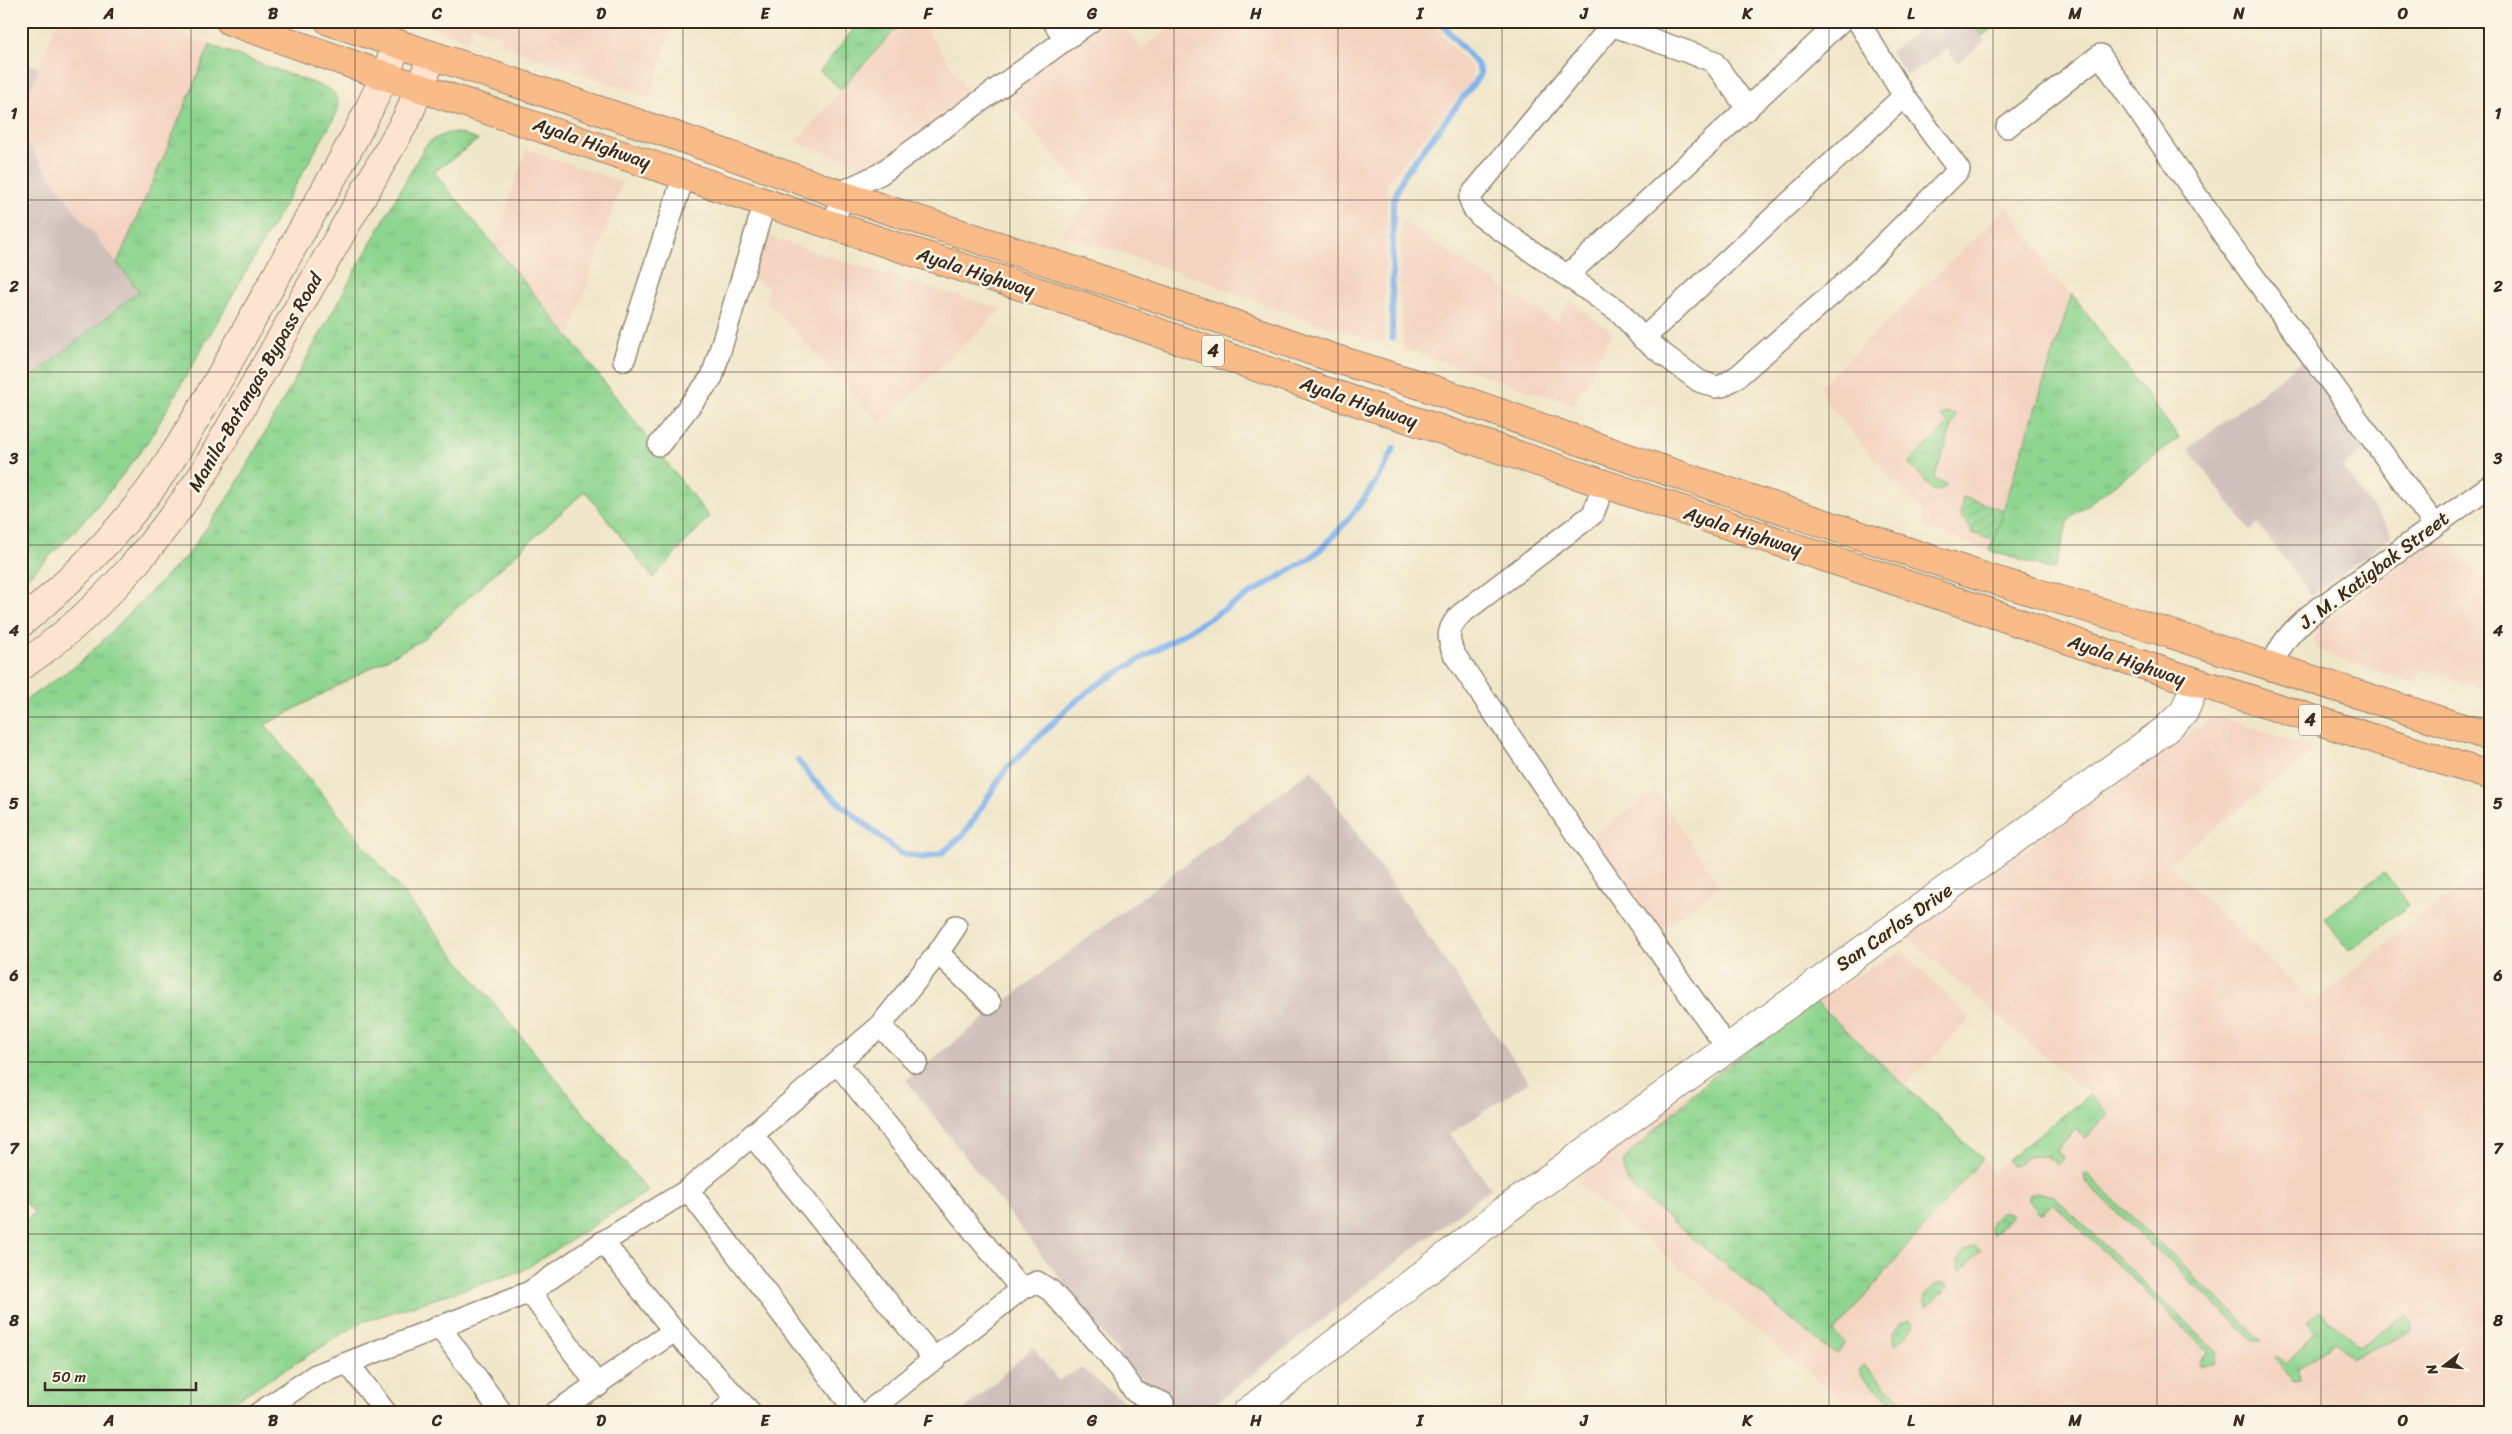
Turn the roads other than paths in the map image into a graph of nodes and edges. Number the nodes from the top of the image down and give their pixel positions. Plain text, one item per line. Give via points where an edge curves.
1 (230, 21) edge
2 (329, 21) edge
3 (1053, 21) edge
4 (1091, 21) edge
5 (1841, 21) edge
6 (1858, 21) edge
7 (1606, 23) edge
8 (1065, 39) junction
9 (397, 45) junction
10 (432, 57) junction
11 (385, 76) junction
12 (419, 87) junction
13 (1904, 96) junction
14 (1748, 109) junction
15 (2007, 127) dead end
16 (684, 174) junction
17 (842, 195) junction
18 (765, 202) junction
19 (832, 225) junction
20 (1568, 275) junction
21 (1643, 339) junction
22 (624, 360) dead end
23 (1423, 386) junction
24 (1412, 420) junction
25 (659, 445) dead end
26 (2491, 485) edge
27 (1604, 486) junction
28 (2434, 524) junction
29 (21, 622) edge
30 (21, 666) edge
31 (2272, 667) junction
32 (2196, 683) junction
33 (2436, 719) junction
34 (2491, 737) edge
35 (2425, 754) junction
36 (2491, 776) edge
37 (956, 926) dead end
38 (938, 953) junction
39 (990, 1003) dead end
40 (880, 1026) junction
41 (1728, 1050) junction
42 (916, 1062) dead end
43 (837, 1063) junction
44 (752, 1135) junction
45 (688, 1190) junction
46 (603, 1242) junction
47 (1021, 1289) junction
48 (530, 1292) junction
49 (439, 1326) junction
50 (674, 1331) junction
51 (936, 1360) junction
52 (348, 1363) junction
53 (598, 1386) junction
54 (744, 1405) edge
55 (1168, 1408) edge
56 (272, 1410) edge
57 (386, 1413) edge
58 (502, 1413) edge
59 (555, 1413) edge
60 (721, 1413) edge
61 (857, 1413) edge
62 (867, 1413) edge
63 (1246, 1413) edge

1 - 11 highway, Ayala Highway / 4
2 - 9 highway, Ayala Highway / 4
3 - 8 street
4 - 8 street
5 - 14 street
6 - 13 street
7 - 14 street via 1713,61
7 - 20 street via 1470,199 1479,215
8 - 17 street via 880,174 850,187
9 - 10 highway, Ayala Highway / 4
9 - 11 main road, Manila-Batangas Bypass Road
10 - 12 main road, Manila-Batangas Bypass Road
10 - 17 highway, Ayala Highway / 4 via 694,142
11 - 12 highway, Ayala Highway / 4
11 - 29 main road, Manila-Batangas Bypass Road via 367,116 175,454 107,541 68,582
12 - 16 highway, Ayala Highway / 4
12 - 30 main road, Manila-Batangas Bypass Road via 407,118 204,473 166,528 110,590 66,633
13 - 21 street
13 - 21 street via 1959,170 1846,282 1738,376 1722,386 1708,386 1699,381
14 - 20 street
15 - 28 street via 2100,55 2225,237
16 - 18 highway, Ayala Highway / 4
16 - 22 street
17 - 19 street
17 - 23 highway, Ayala Highway / 4
18 - 19 highway, Ayala Highway / 4
18 - 25 street via 712,377
19 - 24 highway, Ayala Highway / 4 via 1080,305
20 - 21 street via 1621,313
23 - 24 highway
23 - 31 highway, Ayala Highway / 4 via 1975,574
24 - 27 highway, Ayala Highway / 4
26 - 28 street, J. M. Katigbak Street
27 - 32 highway, Ayala Highway / 4 via 1898,581
27 - 41 street via 1592,514 1461,614 1450,625 1448,640 1454,654 1577,835
28 - 31 street, J. M. Katigbak Street via 2310,615 2281,646
31 - 33 highway, Ayala Highway / 4
32 - 35 highway, Ayala Highway / 4
32 - 41 street, San Carlos Drive via 2184,712 2170,726
33 - 34 highway, Ayala Highway / 4
33 - 35 highway
35 - 36 highway, Ayala Highway / 4
37 - 38 street
38 - 39 street
38 - 40 street
40 - 42 street
40 - 43 street
41 - 63 street, San Carlos Drive via 1477,1231
43 - 44 street
43 - 47 street
44 - 45 street
44 - 51 street
45 - 46 street
45 - 61 street
46 - 48 street
46 - 50 street
47 - 51 street
47 - 55 street via 1037,1282 1046,1285 1110,1357 1144,1380
48 - 49 street
48 - 53 street
49 - 52 street
49 - 58 street
50 - 53 street
50 - 54 street
51 - 62 street
52 - 56 street via 316,1375
52 - 57 street
53 - 59 street
54 - 60 street

